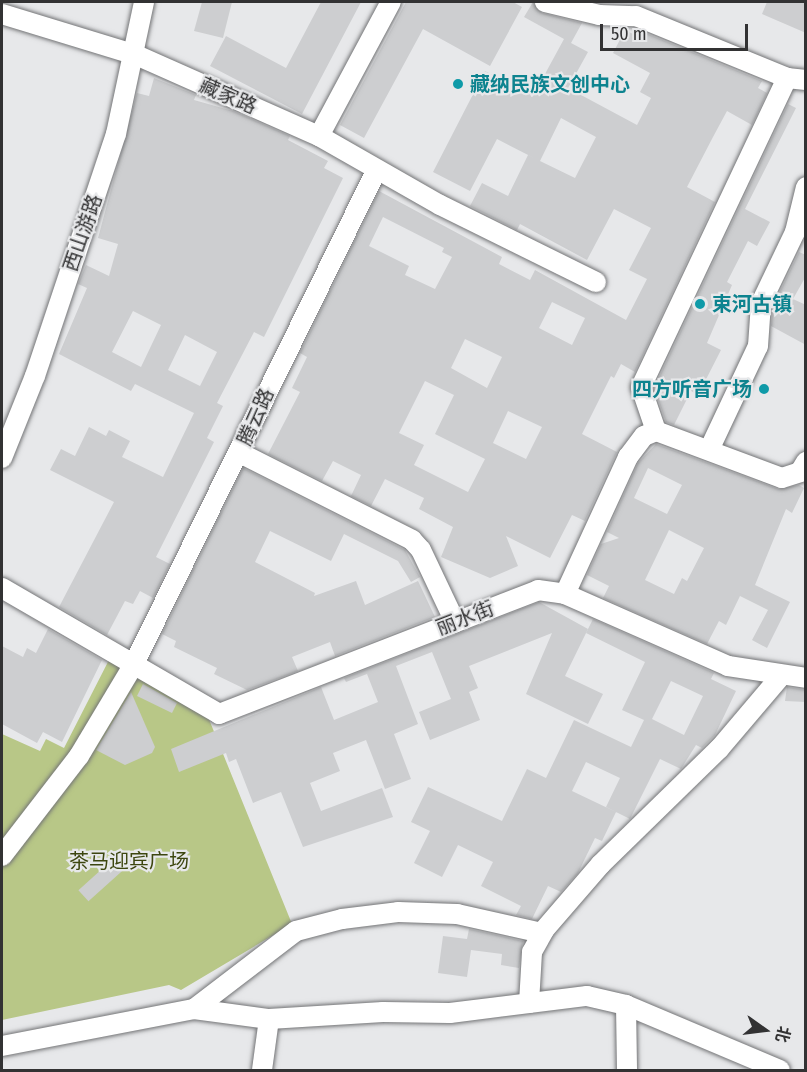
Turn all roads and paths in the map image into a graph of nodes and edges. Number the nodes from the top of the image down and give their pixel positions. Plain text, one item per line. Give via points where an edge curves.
1 (144, 2) edge
2 (391, 2) edge
3 (545, 2) edge
4 (2, 14) edge
5 (136, 56) junction
6 (796, 79) edge
7 (319, 136) junction
8 (377, 169) junction
9 (806, 187) edge
10 (596, 282) dead end
11 (656, 431) junction
12 (709, 450) junction
13 (240, 453) junction
14 (2, 458) edge
15 (806, 462) edge
16 (2, 588) edge
17 (565, 594) junction
18 (455, 622) junction
19 (134, 664) junction
20 (780, 677) junction
21 (806, 678) edge
22 (2, 856) edge
23 (542, 933) junction
24 (529, 1003) junction
25 (626, 1005) junction
26 (194, 1009) junction
27 (269, 1019) junction
28 (2, 1046) edge
29 (262, 1071) edge
30 (627, 1071) edge
31 (780, 1071) edge

1 - 5 street, 西山游路
2 - 7 street
3 - 6 street via 580,12 636,16 666,25
4 - 5 street, 藏家路
5 - 7 street, 藏家路
5 - 14 street, 西山游路 via 116,134 35,376
6 - 11 street via 641,387
7 - 8 street, 藏家路
8 - 10 street, 藏家路 via 440,205
8 - 13 street, 腾云路
9 - 12 street via 795,232 761,303 758,346
11 - 12 street
11 - 17 street via 633,447
12 - 15 street via 782,478 800,472
13 - 18 street via 412,540 421,550
13 - 19 street, 腾云路
16 - 19 street
17 - 18 street, 丽水街 via 538,590
17 - 20 street, 丽水街 via 728,666
18 - 19 street, 丽水街 via 219,714
19 - 22 street, 腾云路 via 79,756
20 - 21 street, 丽水街
20 - 23 street via 719,749 601,864
23 - 24 street via 532,952
23 - 26 street via 487,919 436,913 342,919 296,931
24 - 25 street via 587,996
24 - 27 street via 450,1013 383,1012
25 - 30 street
25 - 31 street
26 - 27 street
26 - 28 street
27 - 29 street

